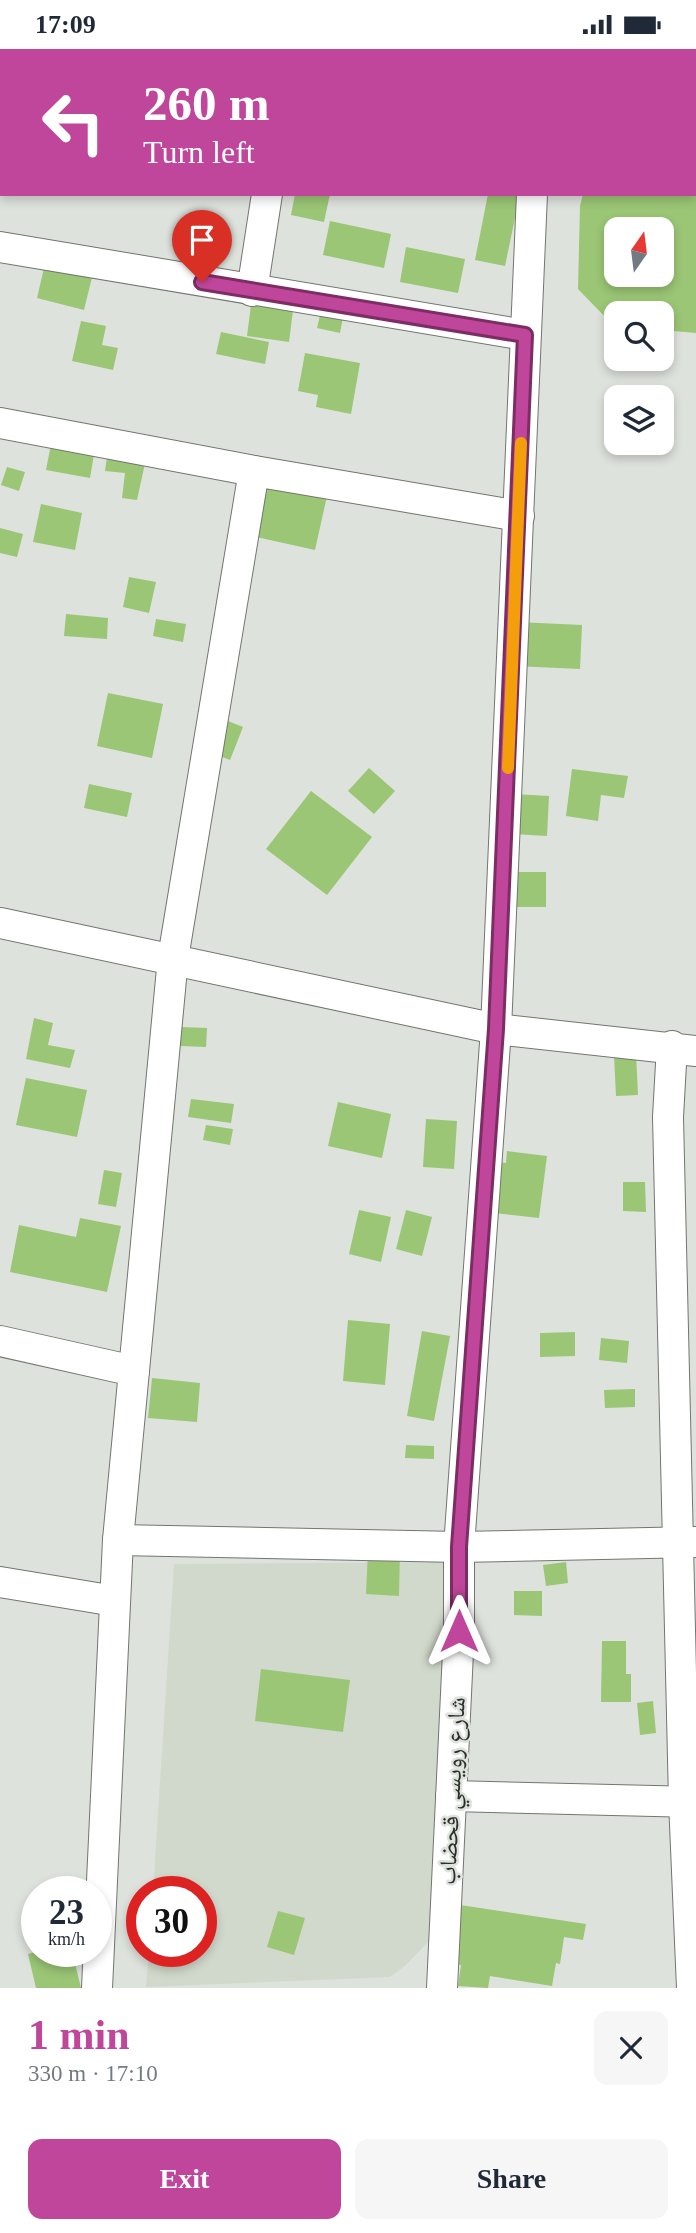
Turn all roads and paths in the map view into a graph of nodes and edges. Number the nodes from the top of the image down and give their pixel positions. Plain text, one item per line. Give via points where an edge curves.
1 (267, 196) edge
2 (532, 196) edge
3 (0, 247) edge
4 (252, 291) junction
5 (525, 335) junction
6 (0, 423) edge
7 (254, 471) junction
8 (519, 516) junction
9 (0, 923) edge
10 (173, 958) junction
11 (496, 1029) junction
12 (684, 1049) edge
13 (0, 1342) edge
14 (134, 1371) junction
15 (118, 1540) junction
16 (687, 1542) edge
17 (459, 1547) junction
18 (0, 1582) edge
19 (114, 1601) junction
20 (451, 1796) junction
21 (690, 1802) edge
22 (97, 1988) edge
23 (442, 1988) edge
24 (692, 1988) edge

1 - 4 street
2 - 5 street, شارع رويسي قحضاب
3 - 4 street
4 - 5 street
5 - 8 street, شارع رويسي قحضاب
6 - 7 street
7 - 8 street
7 - 10 street
8 - 11 street, شارع رويسي قحضاب
9 - 10 street
10 - 11 street
10 - 14 street
11 - 12 street
11 - 17 street, شارع رويسي قحضاب
12 - 16 street via 668,1117
13 - 14 street
14 - 15 street
15 - 17 street
15 - 19 street
16 - 17 street
16 - 21 street
17 - 20 street, شارع رويسي قحضاب
18 - 19 street
19 - 22 street
20 - 21 street
20 - 23 street, شارع رويسي قحضاب
21 - 24 street

